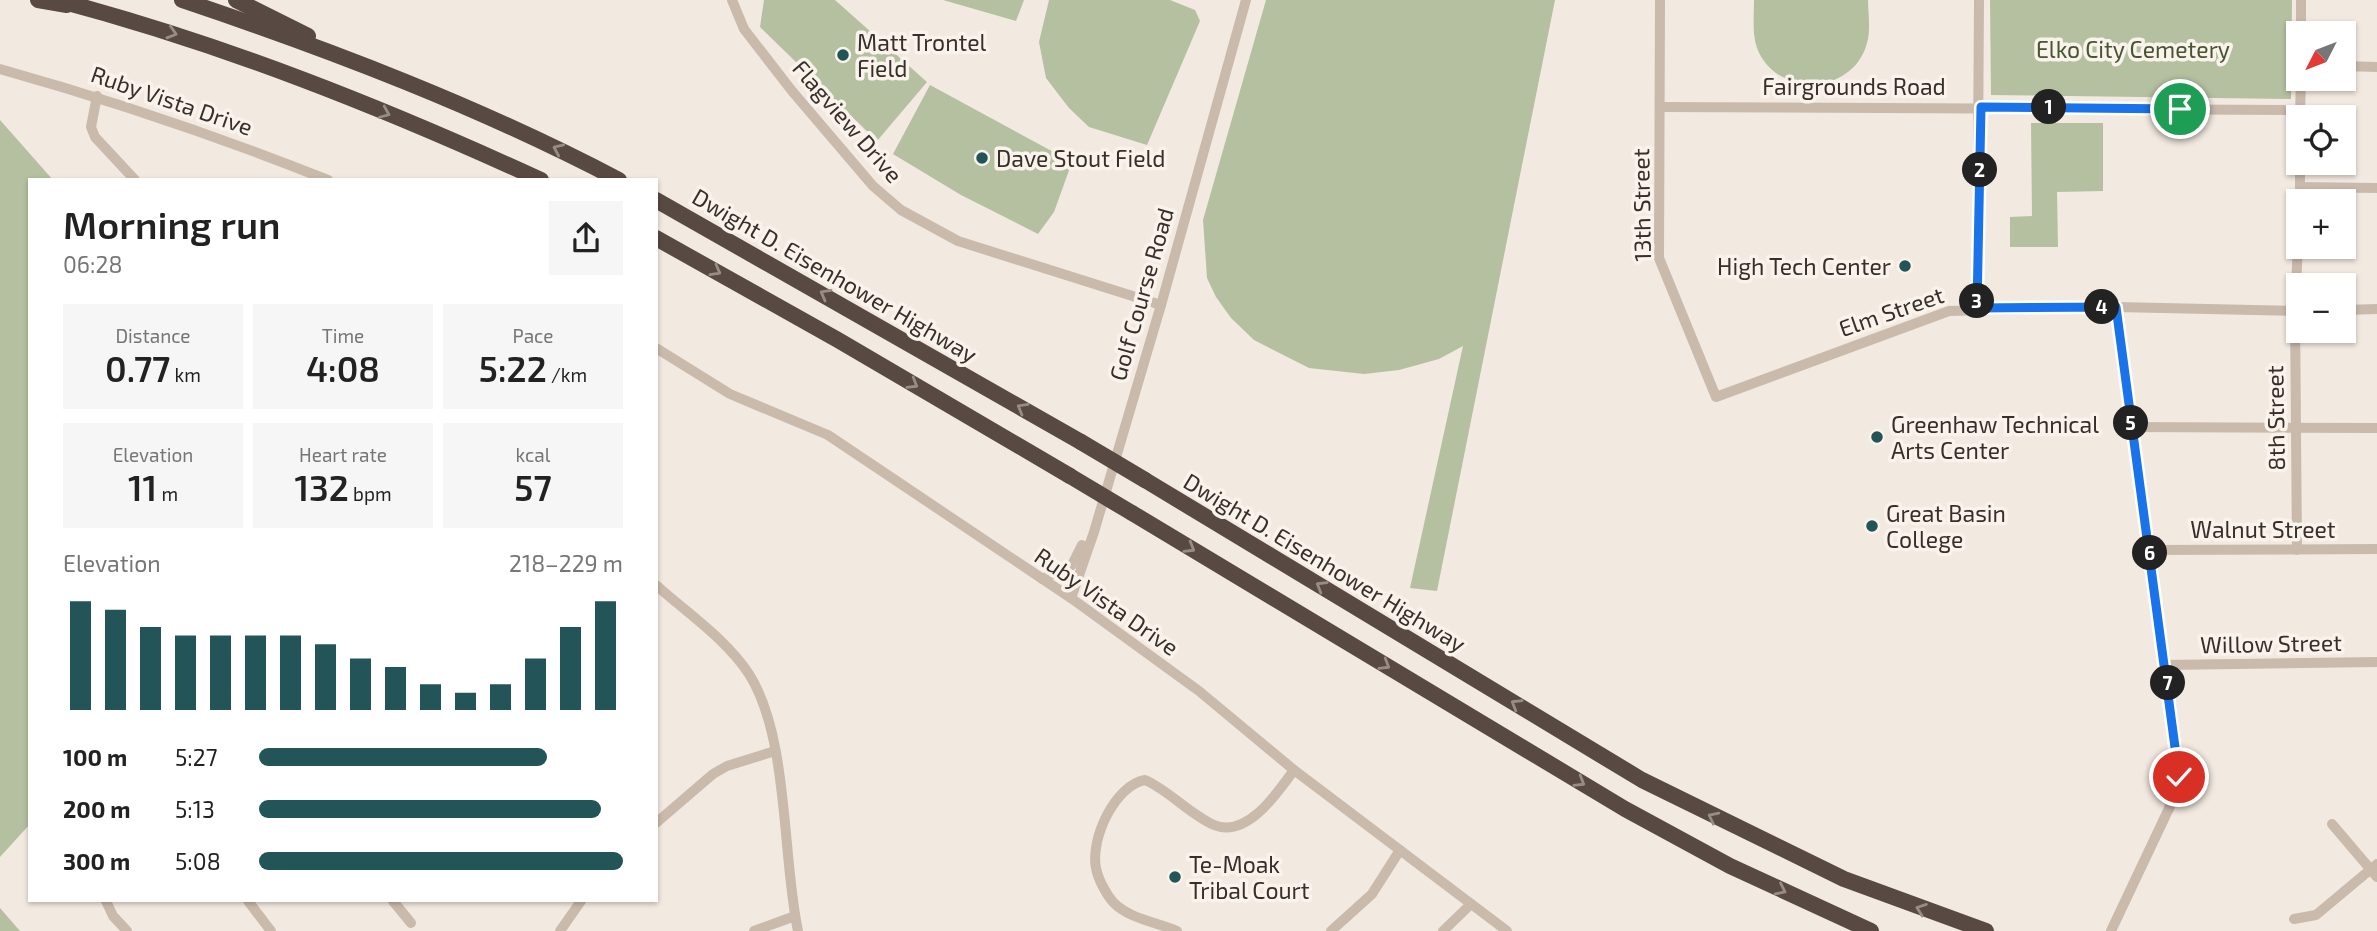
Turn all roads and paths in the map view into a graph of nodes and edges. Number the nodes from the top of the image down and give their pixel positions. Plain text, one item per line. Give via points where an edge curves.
1 (38, 0) edge
2 (57, 0) edge
3 (182, 0) edge
4 (236, 0) edge
5 (732, 0) edge
6 (1247, 0) edge
7 (1660, 0) edge
8 (1979, 0) edge
9 (2301, 0) edge
10 (107, 13) junction
11 (2301, 21) edge
12 (2356, 66) edge
13 (2377, 66) edge
14 (0, 69) edge
15 (382, 72) junction
16 (97, 96) junction
17 (1660, 107) junction
18 (1981, 107) junction
19 (2286, 114) edge
20 (2300, 175) edge
21 (133, 178) edge
22 (323, 178) edge
23 (536, 178) edge
24 (615, 178) edge
25 (2300, 187) joint
26 (2377, 188) edge
27 (658, 201) edge
28 (658, 239) edge
29 (1161, 305) junction
30 (2116, 307) junction
31 (1977, 308) junction
32 (2377, 309) edge
33 (2356, 310) edge
34 (2286, 311) edge
35 (2296, 343) edge
36 (658, 351) edge
37 (1716, 397) joint
38 (2132, 427) junction
39 (2297, 428) junction
40 (2377, 428) edge
41 (1101, 508) junction
42 (2377, 549) edge
43 (2149, 550) junction
44 (2297, 550) junction
45 (1042, 579) junction
46 (658, 587) edge
47 (1070, 598) junction
48 (2377, 662) edge
49 (2165, 665) junction
50 (775, 751) junction
51 (1294, 770) junction
52 (658, 821) edge
53 (2332, 824) dead end
54 (1400, 850) junction
55 (2375, 870) edge
56 (106, 902) edge
57 (249, 902) edge
58 (394, 902) edge
59 (580, 902) edge
60 (1471, 904) junction
61 (795, 916) junction
62 (2294, 919) dead end
63 (411, 923) dead end
64 (127, 931) edge
65 (271, 931) edge
66 (560, 931) edge
67 (754, 931) edge
68 (798, 931) edge
69 (1177, 931) edge
70 (1331, 931) edge
71 (1443, 931) edge
72 (1507, 931) edge
73 (1871, 931) edge
74 (1986, 931) edge
75 (2111, 931) edge

1 - 10 highway
2 - 10 highway
3 - 15 highway
4 - 15 highway
5 - 29 street, Flagview Drive via 744,29 792,91 873,186 901,210 958,241
6 - 29 street, Golf Course Road
7 - 17 street, 13th Street
8 - 18 street
9 - 11 street
10 -> 23 highway via 274,68
12 - 13 street
14 - 16 street, Ruby Vista Drive
24 -> 15 highway
16 - 21 street via 91,127
16 - 22 street, Ruby Vista Drive
17 - 18 street, Fairgrounds Road
17 - 37 street, 13th Street via 1659,258
18 - 19 street, Fairgrounds Road
18 - 31 street
20 - 25 street
25 - 26 street
74 -> 27 highway, Dwight D. Eisenhower Highway, bridge via 1844,879 1642,780 1081,442
28 -> 73 highway, bridge via 1070,476 1625,809 1730,866
29 - 41 street, Golf Course Road
30 - 31 street, Elm Street
30 - 34 street, Elm Street
30 - 38 street
31 - 37 street, Elm Street via 1936,314
32 - 33 street
35 - 39 street, 8th Street
36 - 45 street, Ruby Vista Drive via 730,394 828,435
38 - 39 street
38 - 43 street
39 - 40 street
39 - 44 street, 8th Street
41 - 45 street via 1072,565
41 - 47 street, Golf Course Road
42 - 44 street, Walnut Street
43 - 44 street, Walnut Street
43 - 49 street
45 - 47 street, Ruby Vista Drive
46 - 50 street via 726,647 747,672 764,703
47 - 51 street, Ruby Vista Drive via 1199,691
48 - 49 street, Willow Street
49 - 75 street via 2179,777 2155,841
50 - 52 street via 713,774
50 - 61 street
51 - 54 street, Ruby Vista Drive
51 - 69 street via 1252,818 1232,826 1210,823 1145,780 1127,787 1116,800 1096,850 1101,882 1122,910
53 - 55 street
54 - 60 street, Ruby Vista Drive
54 - 70 street via 1372,894
55 - 62 street via 2316,915
56 - 64 street
57 - 65 street
58 - 63 street
59 - 66 street
60 - 71 street
60 - 72 street, Ruby Vista Drive
61 - 67 street
61 - 68 street

